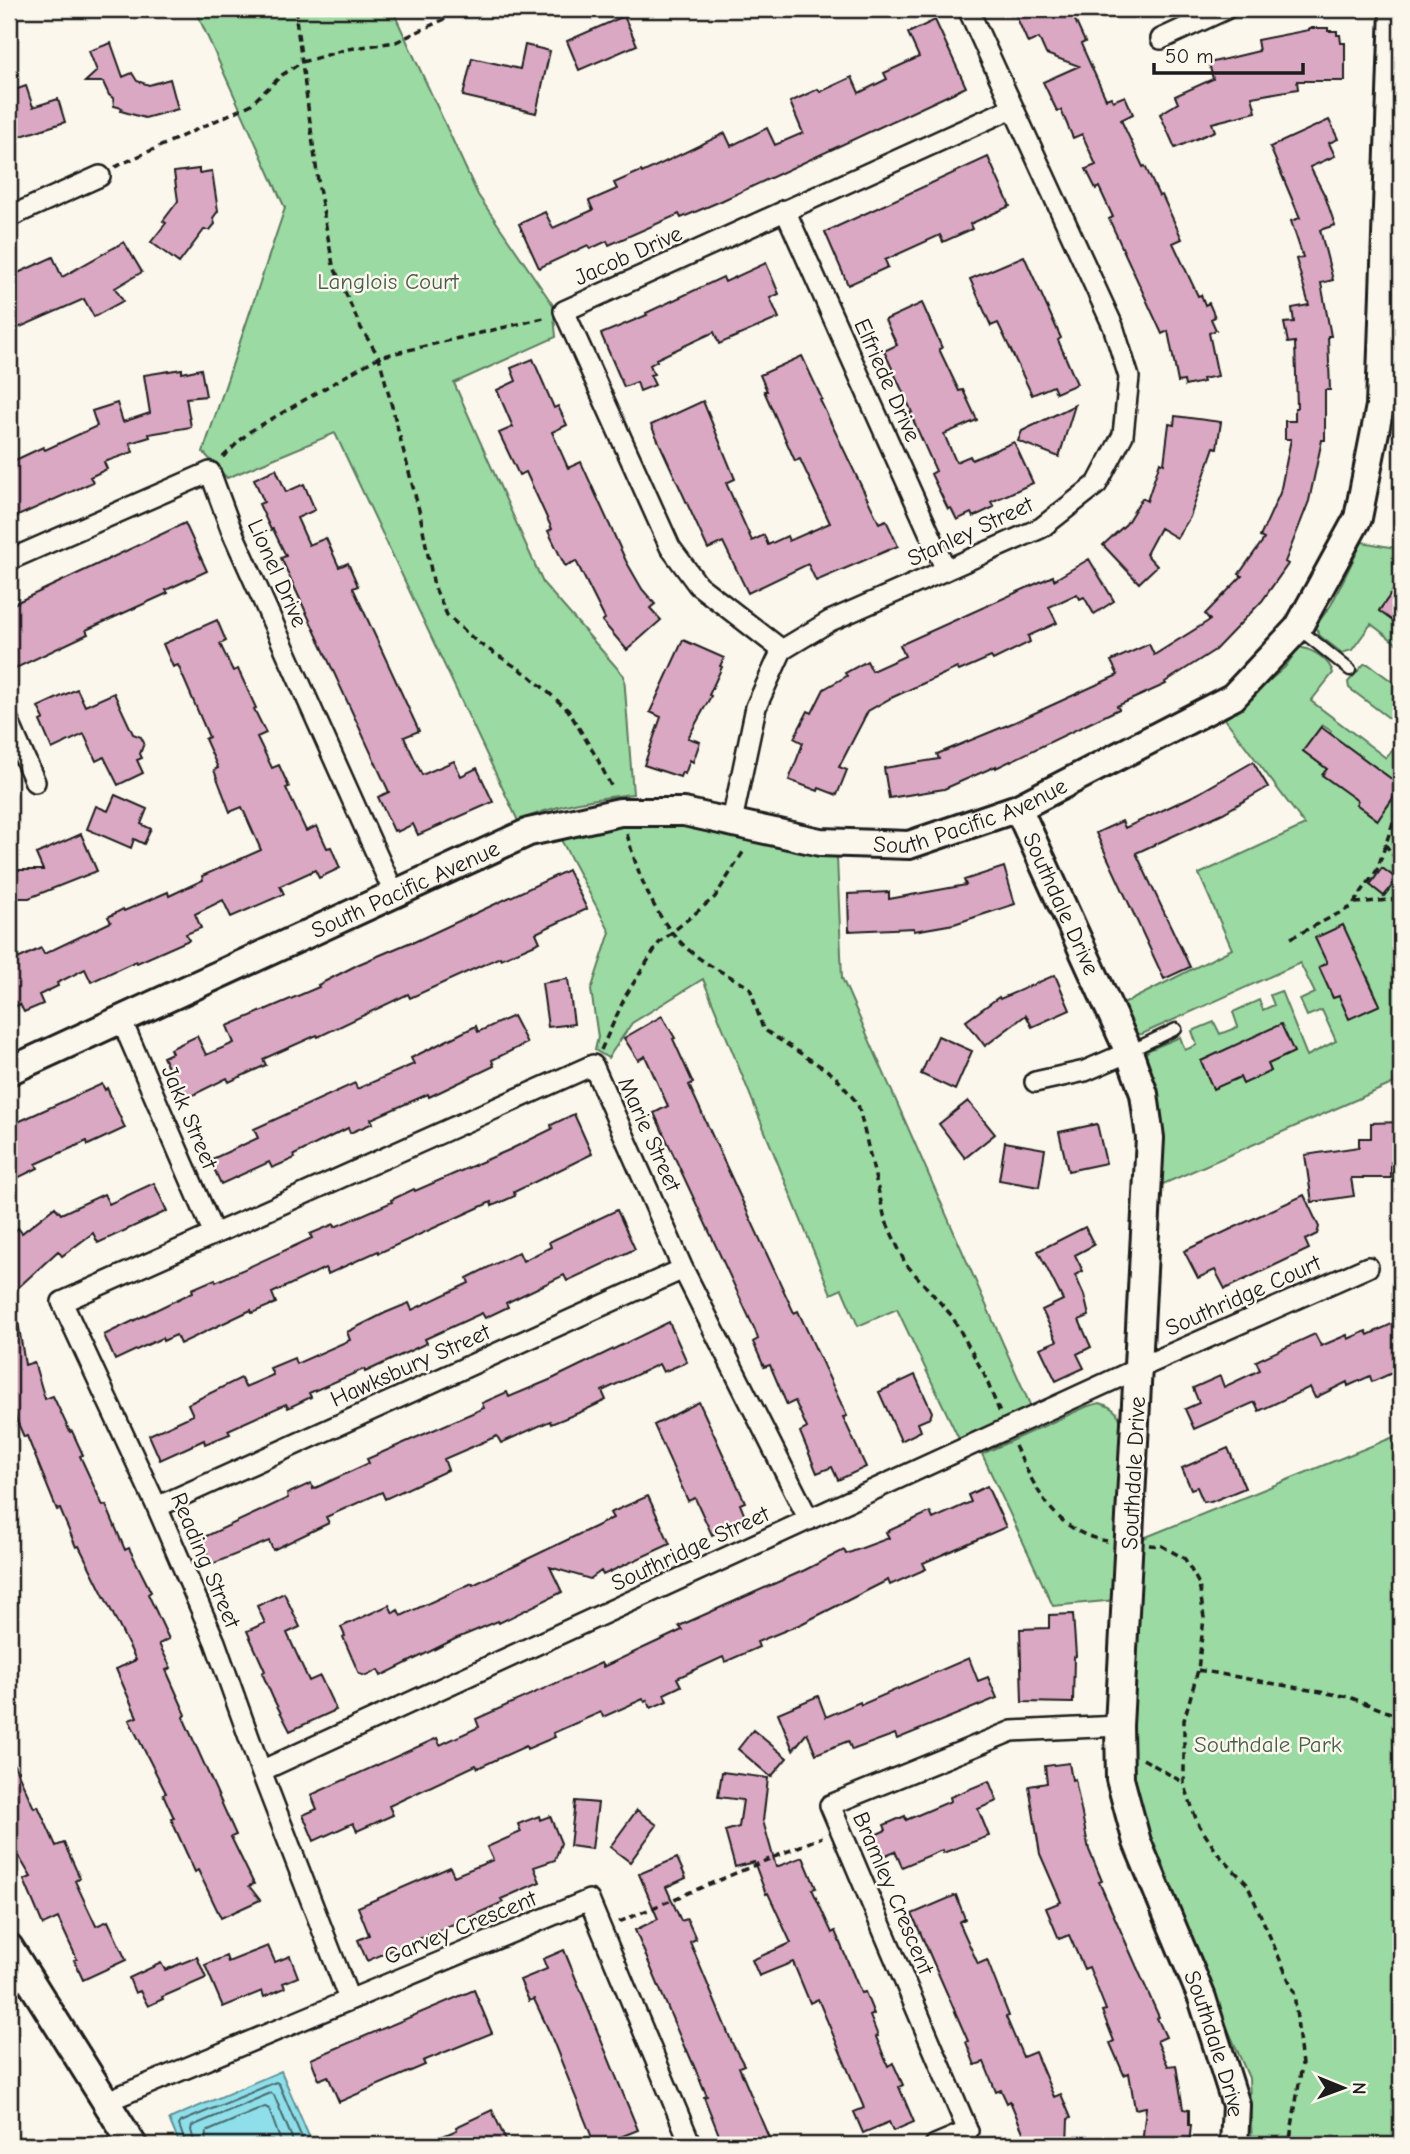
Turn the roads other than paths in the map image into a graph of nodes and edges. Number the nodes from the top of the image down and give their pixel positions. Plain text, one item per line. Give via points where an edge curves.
1 (968, 9) edge
2 (1226, 9) edge
3 (1394, 9) edge
4 (1161, 39) dead end
5 (1012, 107) junction
6 (100, 176) dead end
7 (785, 210) junction
8 (9, 217) edge
9 (9, 560) edge
10 (946, 570) junction
11 (1298, 628) junction
12 (782, 650) junction
13 (1350, 670) dead end
14 (9, 722) edge
15 (35, 782) dead end
16 (1018, 808) junction
17 (732, 821) junction
18 (394, 893) junction
19 (121, 1019) junction
20 (1176, 1029) dead end
21 (1129, 1052) junction
22 (9, 1071) edge
23 (1035, 1082) dead end
24 (214, 1234) junction
25 (1368, 1268) dead end
26 (683, 1269) junction
27 (1139, 1368) junction
28 (157, 1507) junction
29 (809, 1520) junction
30 (1119, 1726) junction
31 (261, 1771) junction
32 (9, 1947) edge
33 (349, 1999) junction
34 (105, 2102) junction
35 (133, 2145) edge
36 (691, 2145) edge
37 (935, 2145) edge
38 (1234, 2145) edge

1 - 5 street, Stanley Street
2 - 4 street
3 - 11 street, South Pacific Avenue via 1380,406 1358,518
5 - 7 street, Jacob Drive
5 - 10 street, Stanley Street via 1113,326 1129,377 1123,435 1097,484 1041,528
6 - 8 street
7 - 10 street, Elfriede Drive
7 - 12 street, Jacob Drive via 564,311 670,547 698,585
9 - 18 street, Lionel Drive via 210,472 231,529
10 - 12 street, Stanley Street via 830,621
11 - 13 lane
11 - 16 street, South Pacific Avenue via 1233,697
12 - 17 street via 756,707
14 - 15 street
16 - 17 street, South Pacific Avenue via 909,845 820,842
16 - 21 street, Southdale Drive
17 - 18 street, South Pacific Avenue via 684,812 621,812 529,832
18 - 19 street, South Pacific Avenue
19 - 22 street, South Pacific Avenue
19 - 24 street, Jakk Street
20 - 21 lane
21 - 23 street via 1086,1071
21 - 27 street, Southdale Drive via 1144,1094 1150,1138
24 - 26 street, Marie Street via 593,1065
24 - 28 street, Reading Street via 62,1302
25 - 27 street, Southridge Court
26 - 28 street, Hawksbury Street
26 - 29 street, Marie Street
27 - 29 street, Southridge Street
27 - 30 street, Southdale Drive
28 - 31 street, Reading Street via 215,1642
29 - 31 street, Southridge Street
30 - 37 street, Bramley Crescent via 1012,1731 830,1805 968,2131
30 - 38 street, Southdale Drive via 1120,1779 1137,1842 1202,1998 1236,2105
31 - 33 street, Reading Street
32 - 34 street
33 - 34 street, Garvey Crescent
33 - 36 street, Garvey Crescent via 589,1900
34 - 35 street

